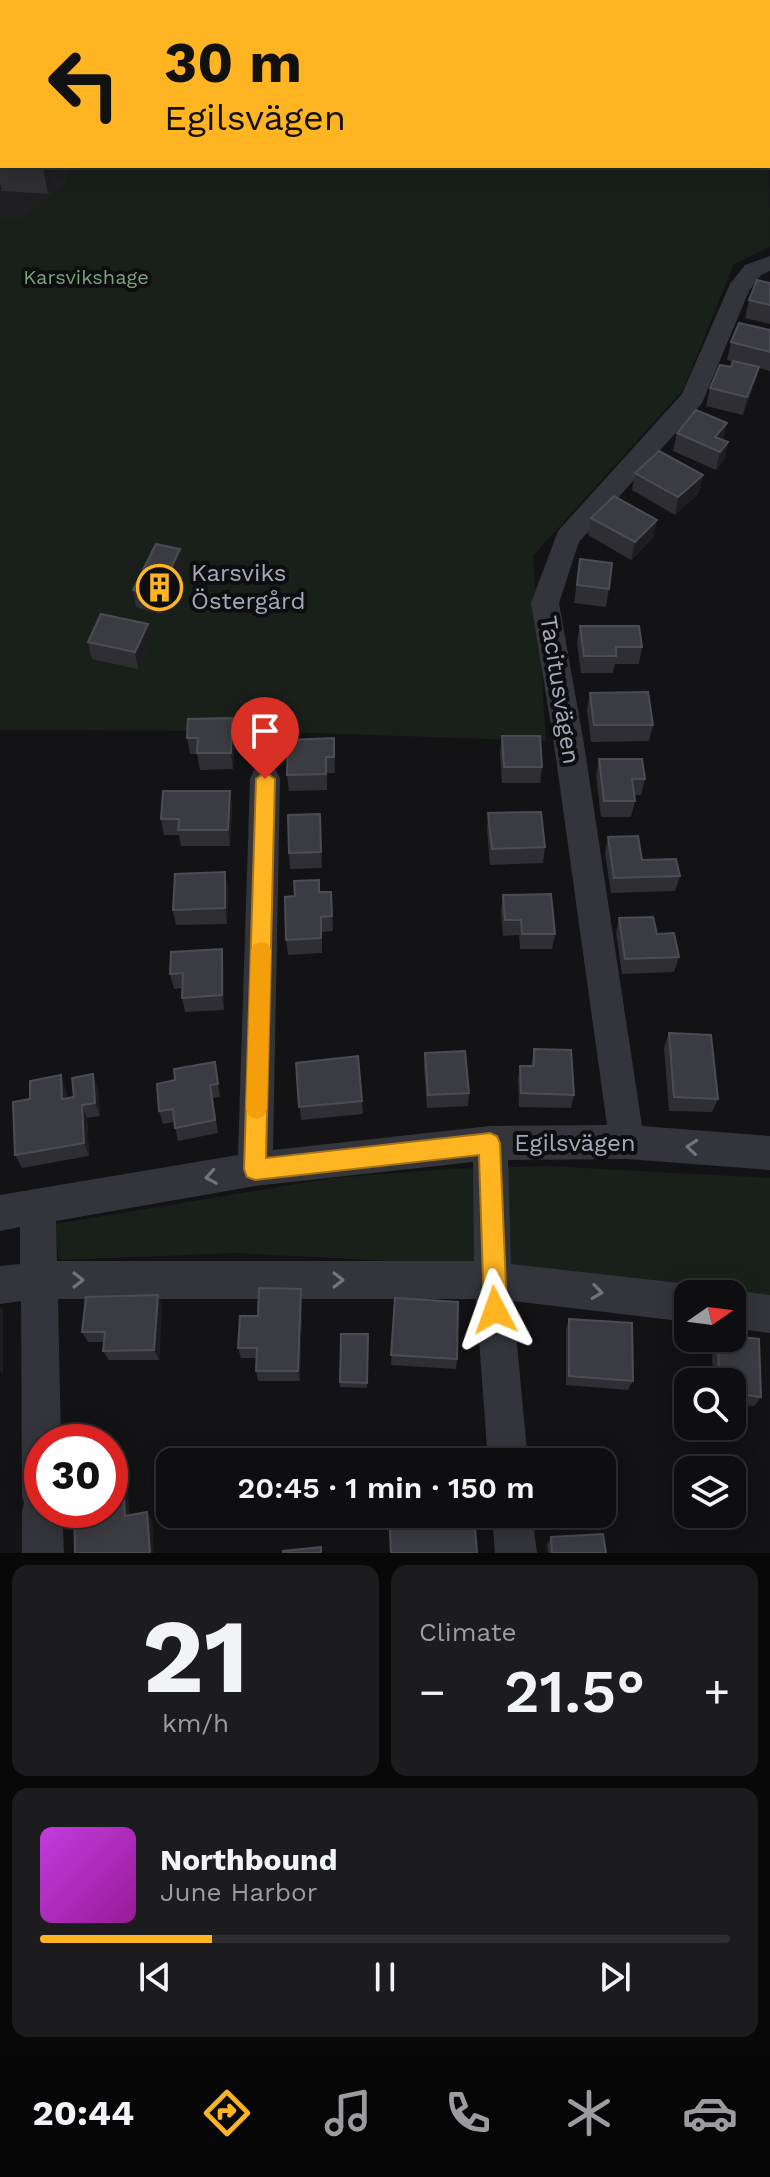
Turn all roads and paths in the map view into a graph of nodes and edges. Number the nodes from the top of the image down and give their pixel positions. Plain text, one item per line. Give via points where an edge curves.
1 (770, 263) edge
2 (265, 779) dead end
3 (627, 1142) junction
4 (490, 1143) junction
5 (770, 1153) edge
6 (255, 1169) junction
7 (38, 1206) junction
8 (0, 1213) edge
9 (39, 1280) junction
10 (493, 1280) junction
11 (0, 1285) edge
12 (674, 1301) edge
13 (746, 1311) edge
14 (770, 1314) edge
15 (41, 1424) edge
16 (507, 1448) edge
17 (42, 1528) edge
18 (513, 1528) edge
19 (43, 1553) edge
20 (516, 1553) edge

1 - 3 street, Tacitusvägen via 753,270 738,289 693,397 567,538 545,603
2 - 6 street
3 - 4 street, Egilsvägen
5 -> 3 street, Egilsvägen
4 - 6 street, Egilsvägen
4 - 10 street
6 -> 7 street, Egilsvägen
7 - 8 street, Egilsvägen
7 - 9 street
9 -> 10 street
9 - 11 street
9 - 15 street
10 -> 12 street
10 - 16 street
13 - 14 street
17 - 19 street
18 - 20 street

